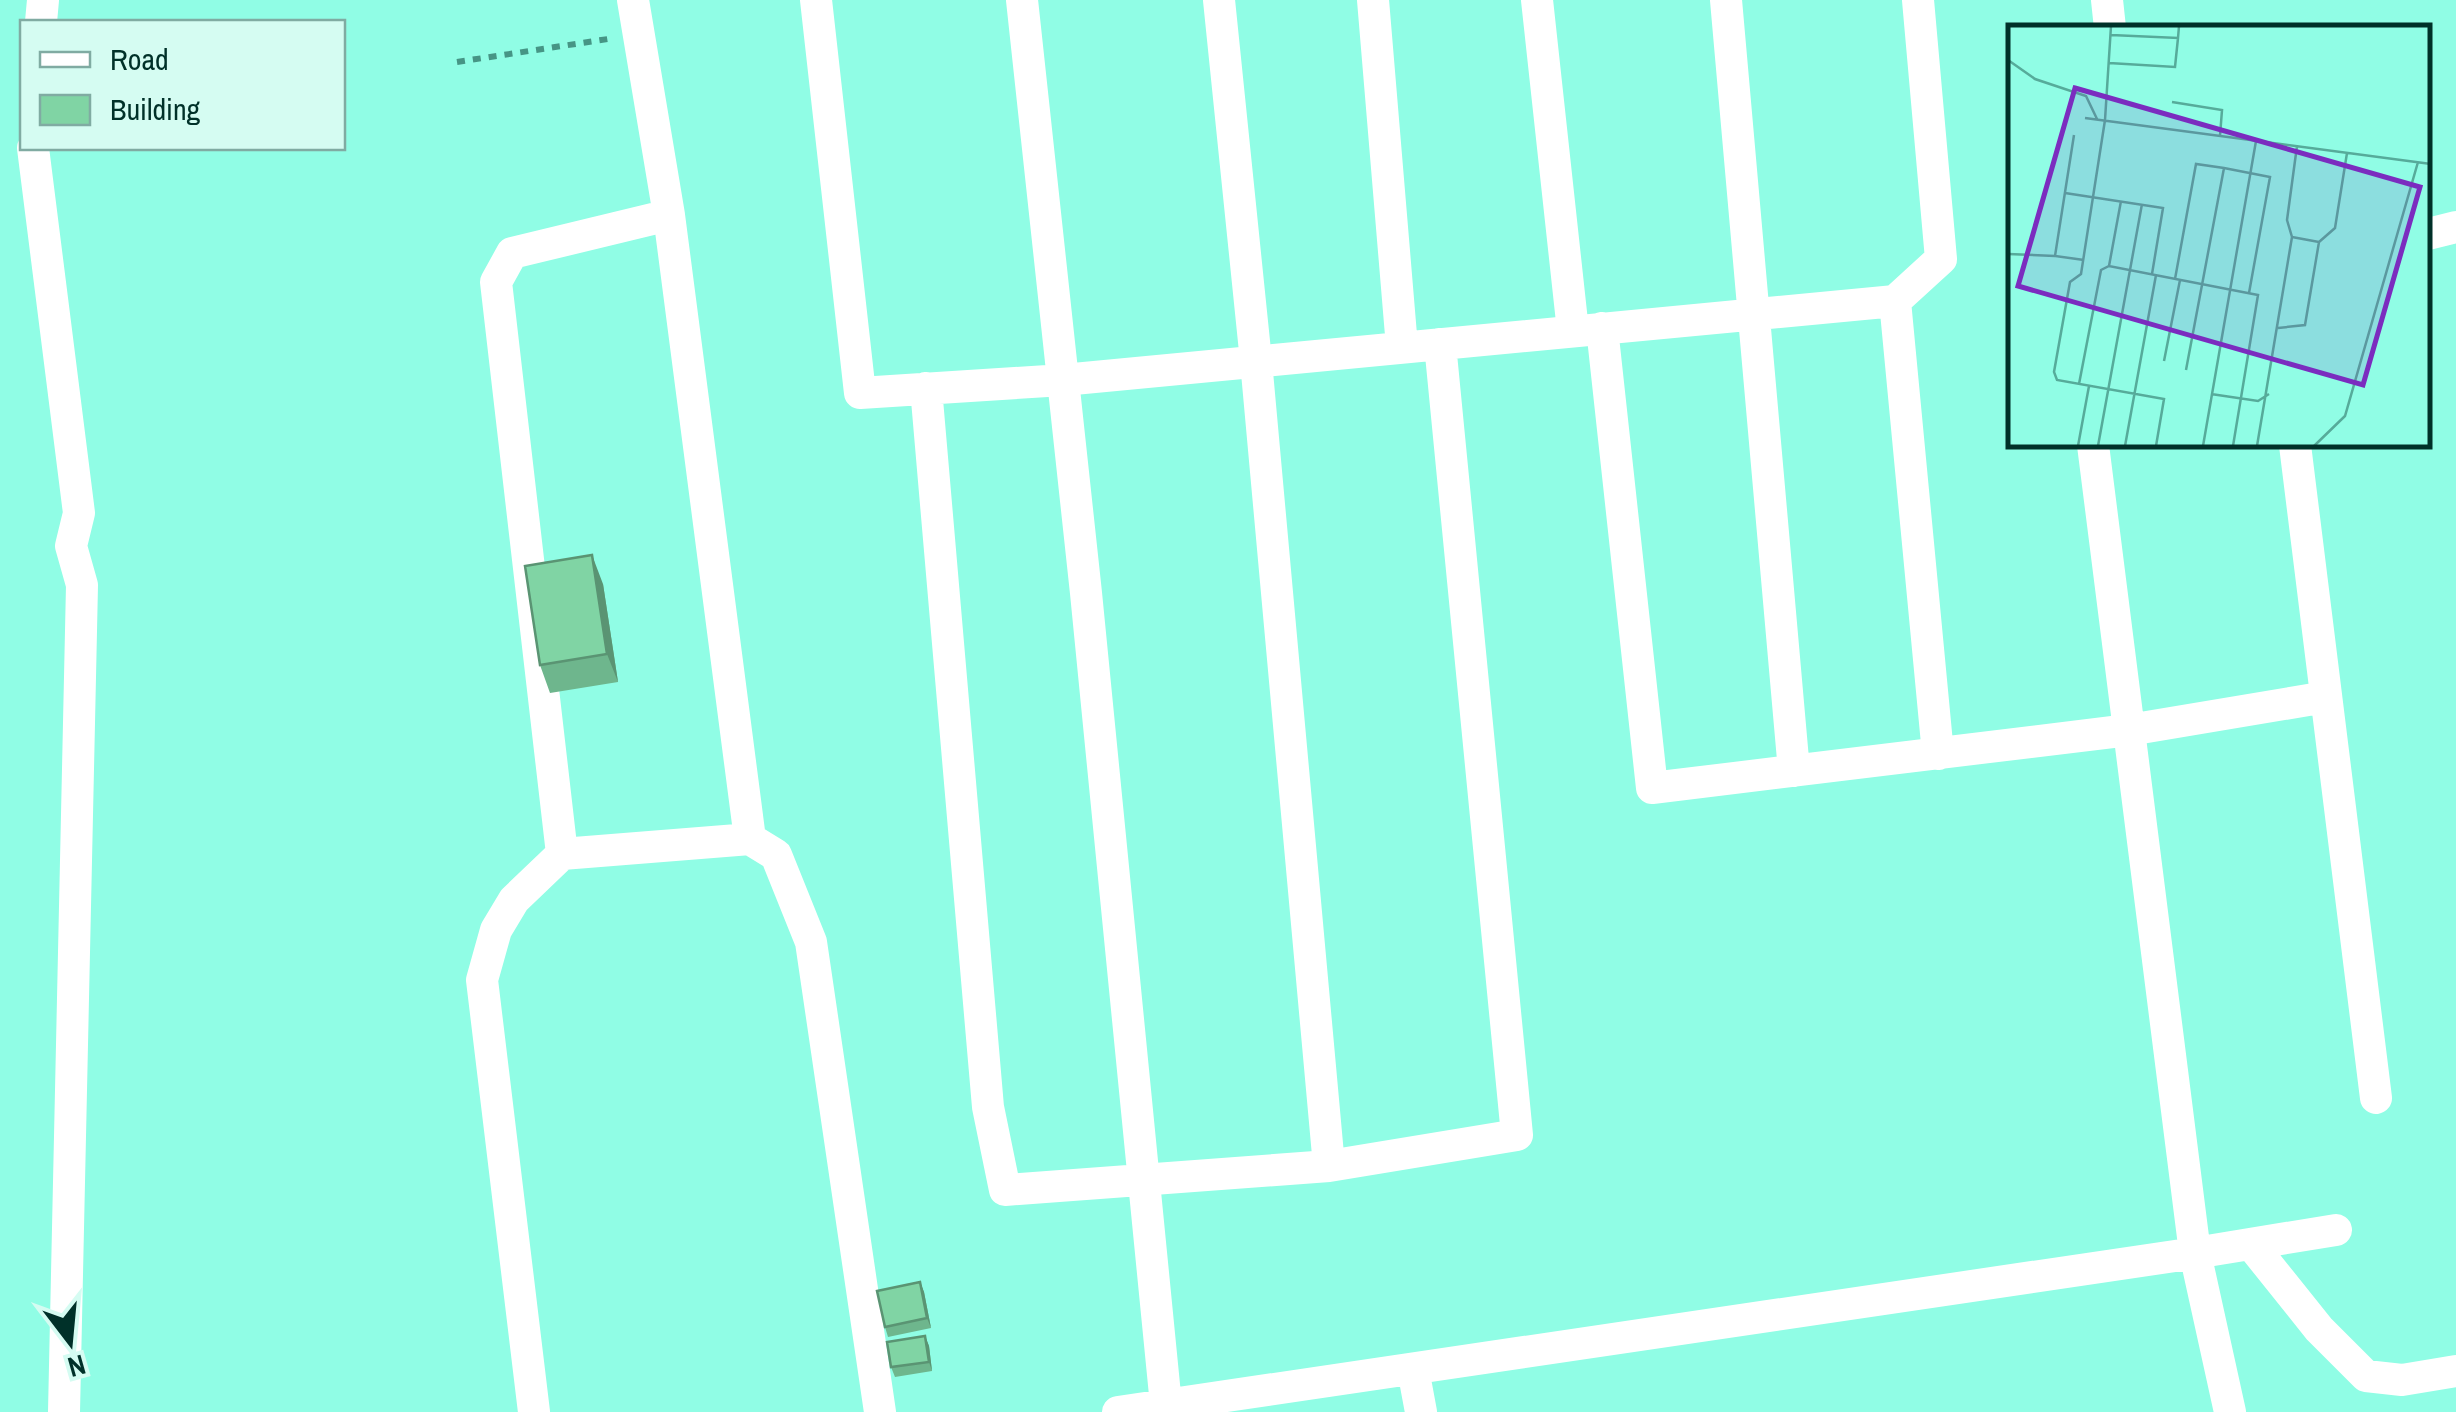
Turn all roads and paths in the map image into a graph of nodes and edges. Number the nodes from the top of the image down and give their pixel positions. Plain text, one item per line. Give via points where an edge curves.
1 (633, 0) edge
2 (816, 0) edge
3 (1022, 0) edge
4 (1220, 0) edge
5 (1373, 0) edge
6 (1537, 0) edge
7 (1726, 0) edge
8 (1918, 0) edge
9 (2107, 0) edge
10 (2110, 25) edge
11 (639, 34) junction
12 (457, 62) dead end
13 (33, 150) edge
14 (669, 215) junction
15 (2456, 226) edge
16 (2431, 233) edge
17 (1895, 301) junction
18 (1756, 314) junction
19 (1587, 329) junction
20 (1440, 344) junction
21 (1402, 347) junction
22 (1256, 361) junction
23 (1063, 380) junction
24 (926, 388) junction
25 (2093, 448) edge
26 (2295, 448) edge
27 (2326, 697) junction
28 (2129, 730) junction
29 (1938, 754) junction
30 (1794, 771) junction
31 (750, 839) junction
32 (562, 854) junction
33 (2376, 1098) dead end
34 (1328, 1166) junction
35 (1143, 1181) junction
36 (2336, 1230) dead end
37 (2251, 1244) junction
38 (2195, 1254) junction
39 (1413, 1369) junction
40 (2456, 1371) edge
41 (1166, 1405) junction
42 (64, 1412) edge
43 (534, 1412) edge
44 (880, 1412) edge
45 (1118, 1412) edge
46 (1421, 1412) edge
47 (2230, 1412) edge

1 - 11 street
2 - 24 street via 860,393
3 - 23 street
4 - 22 street
5 - 21 street
6 - 19 street
7 - 18 street
8 - 17 street via 1941,259
9 - 10 street
11 - 12 path
11 - 14 street
13 - 42 street via 79,513 71,546 82,585
14 - 31 street
14 - 32 street via 512,253 496,282
15 - 16 street
17 - 18 street
17 - 29 street
18 - 19 street
18 - 30 street
19 - 20 street
19 - 30 street via 1652,788
20 - 21 street
20 - 34 street via 1516,1134
21 - 22 street
22 - 23 street
22 - 34 street
23 - 24 street
23 - 35 street
24 - 35 street via 988,1107 1004,1190
25 - 28 street
26 - 27 street
27 - 28 street
27 - 33 street
28 - 29 street
28 - 38 street
29 - 30 street
31 - 32 street
31 - 44 street via 776,855 811,942
32 - 43 street via 514,900 496,930 482,980
34 - 35 street
35 - 41 street
36 - 37 street
37 - 38 street
37 - 40 street via 2366,1376 2402,1380
38 - 39 street
38 - 47 street
39 - 41 street
39 - 46 street
41 - 45 street

